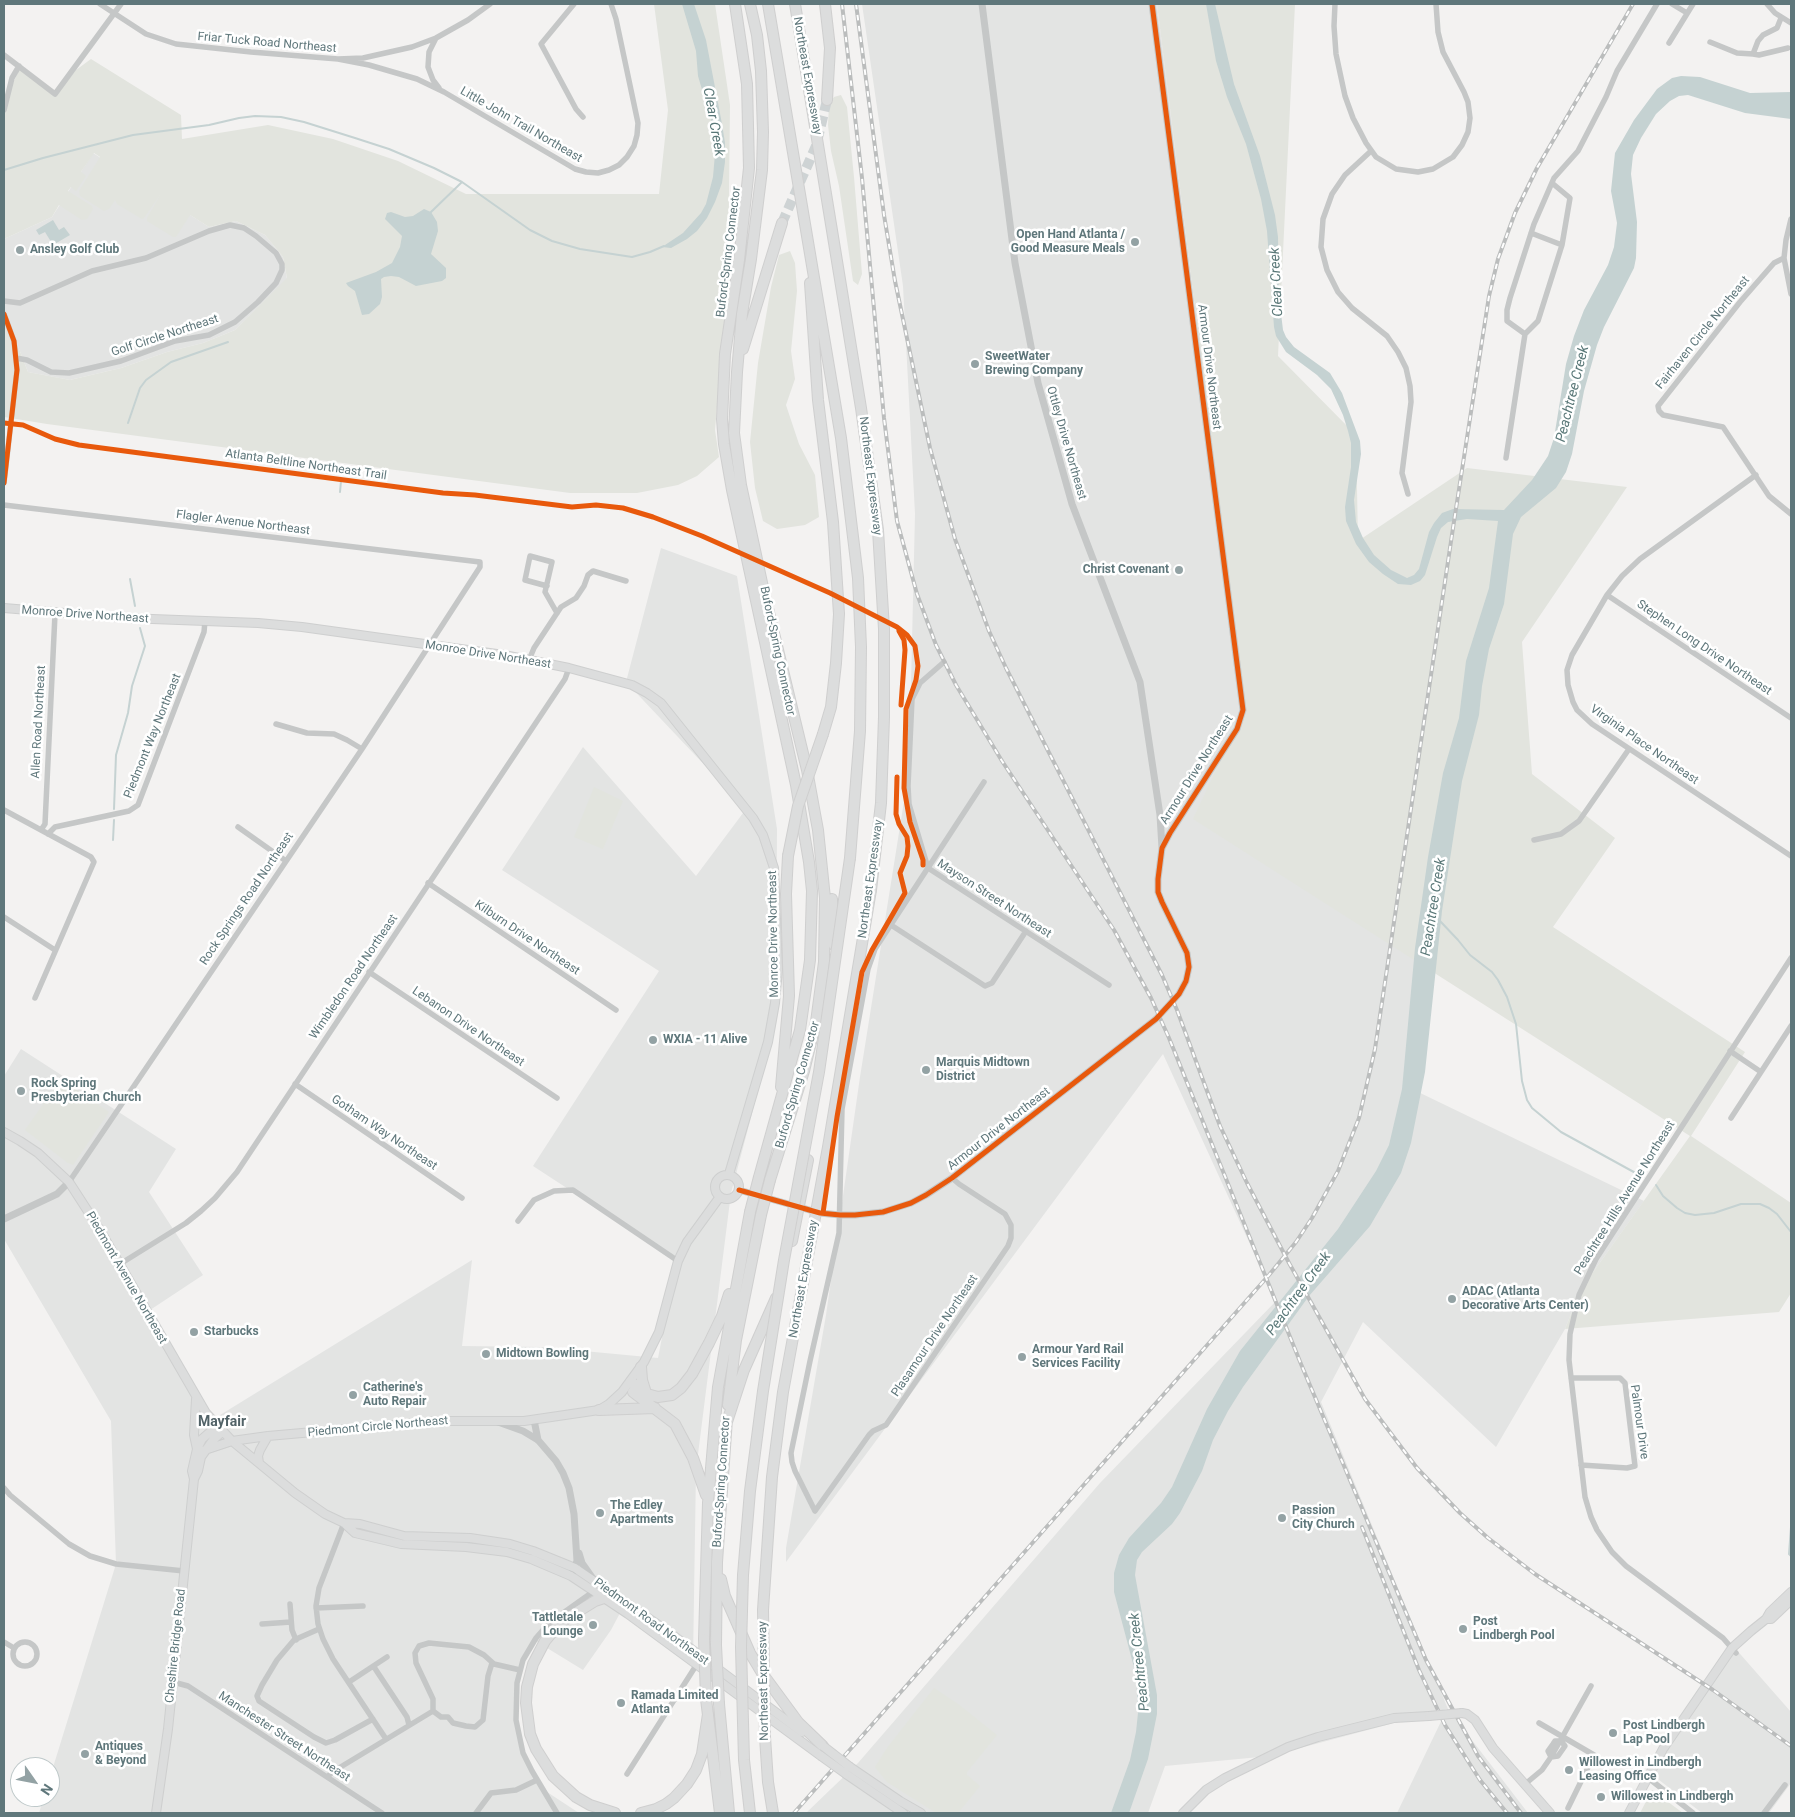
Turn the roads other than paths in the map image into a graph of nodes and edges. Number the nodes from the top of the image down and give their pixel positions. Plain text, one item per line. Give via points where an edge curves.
1 (100, 4) edge
2 (121, 4) edge
3 (490, 4) edge
4 (574, 4) edge
5 (610, 4) edge
6 (735, 4) edge
7 (750, 4) edge
8 (768, 4) edge
9 (794, 4) edge
10 (825, 4) edge
11 (982, 4) edge
12 (1152, 4) edge
13 (1335, 4) edge
14 (1436, 4) edge
15 (1657, 4) edge
16 (1672, 4) edge
17 (1693, 4) edge
18 (1766, 4) edge
19 (1687, 13) junction
20 (115, 14) junction
21 (1781, 18) junction
22 (1791, 24) edge
23 (436, 38) junction
24 (1710, 42) dead end
25 (1669, 43) dead end
26 (1788, 48) dead end
27 (1753, 54) junction
28 (4, 55) edge
29 (338, 59) junction
30 (19, 66) junction
31 (442, 91) junction
32 (827, 100) tunnel mouth
33 (4, 110) edge
34 (583, 117) dead end
35 (1371, 151) junction
36 (1552, 183) junction
37 (1791, 219) edge
38 (805, 222) junction
39 (782, 223) tunnel mouth
40 (1531, 233) junction
41 (1562, 245) junction
42 (1784, 258) junction
43 (1791, 294) edge
44 (4, 301) edge
45 (4, 314) edge
46 (1525, 334) junction
47 (16, 358) junction
48 (737, 372) junction
49 (1506, 458) dead end
50 (1756, 475) junction
51 (4, 482) edge
52 (1408, 494) dead end
53 (4, 505) edge
54 (1791, 514) edge
55 (480, 562) joint
56 (626, 582) dead end
57 (546, 586) junction
58 (1606, 594) junction
59 (4, 608) edge
60 (557, 613) junction
61 (54, 614) junction
62 (205, 621) junction
63 (428, 646) junction
64 (529, 660) junction
65 (944, 662) dead end
66 (569, 668) junction
67 (1791, 718) edge
68 (276, 724) dead end
69 (1629, 749) junction
70 (362, 750) junction
71 (808, 770) junction
72 (984, 782) dead end
73 (4, 810) edge
74 (238, 828) dead end
75 (41, 830) junction
76 (48, 834) junction
77 (1534, 840) dead end
78 (1162, 848) junction
79 (1791, 856) edge
80 (286, 861) junction
81 (928, 868) junction
82 (428, 884) junction
83 (4, 917) edge
84 (891, 925) junction
85 (1026, 931) junction
86 (55, 950) junction
87 (1791, 958) edge
88 (369, 972) junction
89 (1109, 985) dead end
90 (34, 998) dead end
91 (616, 1010) dead end
92 (1791, 1026) edge
93 (1730, 1052) junction
94 (1761, 1072) junction
95 (295, 1084) junction
96 (783, 1092) junction
97 (557, 1098) dead end
98 (1731, 1118) dead end
99 (4, 1132) edge
100 (729, 1174) junction
101 (952, 1178) junction
102 (69, 1182) junction
103 (739, 1190) junction
104 (462, 1198) dead end
105 (719, 1198) junction
106 (800, 1207) junction
107 (840, 1215) junction
108 (4, 1219) edge
109 (518, 1221) dead end
110 (678, 1261) junction
111 (120, 1264) junction
112 (737, 1278) junction
113 (641, 1367) junction
114 (1572, 1378) junction
115 (629, 1384) junction
116 (647, 1394) junction
117 (196, 1400) junction
118 (654, 1408) junction
119 (599, 1410) junction
120 (495, 1420) junction
121 (534, 1420) junction
122 (524, 1421) junction
123 (726, 1425) junction
124 (219, 1429) junction
125 (529, 1434) junction
126 (268, 1436) junction
127 (538, 1440) junction
128 (232, 1441) junction
129 (201, 1449) junction
130 (259, 1463) junction
131 (1582, 1465) junction
132 (4, 1488) edge
133 (708, 1503) junction
134 (344, 1523) junction
135 (576, 1546) junction
136 (717, 1562) junction
137 (184, 1571) junction
138 (573, 1572) junction
139 (597, 1582) junction
140 (594, 1591) junction
141 (1791, 1592) edge
142 (604, 1598) junction
143 (1791, 1600) edge
144 (290, 1604) dead end
145 (362, 1606) dead end
146 (316, 1608) junction
147 (1766, 1619) junction
148 (291, 1622) junction
149 (262, 1624) dead end
150 (320, 1628) junction
151 (296, 1640) junction
152 (4, 1642) edge
153 (14, 1648) junction
154 (1734, 1651) junction
155 (387, 1657) dead end
156 (492, 1662) junction
157 (697, 1664) junction
158 (374, 1666) junction
159 (520, 1670) junction
160 (173, 1682) junction
161 (349, 1682) junction
162 (1592, 1686) dead end
163 (433, 1711) junction
164 (708, 1714) junction
165 (373, 1719) junction
166 (1540, 1723) dead end
167 (409, 1726) junction
168 (386, 1739) junction
169 (1562, 1739) junction
170 (822, 1751) junction
171 (848, 1770) junction
172 (627, 1774) dead end
173 (328, 1776) junction
174 (1647, 1777) junction
175 (537, 1780) junction
176 (1524, 1785) junction
177 (1785, 1785) dead end
178 (1568, 1808) dead end
179 (156, 1813) edge
180 (382, 1813) edge
181 (476, 1813) edge
182 (556, 1813) edge
183 (615, 1813) edge
184 (641, 1813) edge
185 (720, 1813) edge
186 (729, 1813) edge
187 (750, 1813) edge
188 (773, 1813) edge
189 (903, 1813) edge
190 (921, 1813) edge
191 (1183, 1813) edge
192 (1550, 1813) edge
193 (1629, 1813) edge
194 (1693, 1813) edge
195 (1764, 1813) edge

1 - 20 street, Friar Tuck Road Northeast
2 - 20 street
3 - 23 street, Friar Tuck Road Northeast
4 - 34 street via 541,44 576,110
5 - 31 street, Little John Trail Northeast via 638,123 634,146 614,168 598,173 575,170
6 - 96 highway, Buford-Spring Connector via 747,84 749,168 725,354 724,444 796,786 812,891 806,994
7 - 48 highway, Buford-Spring Connector via 761,71 762,170
8 - 38 highway, Northeast Expressway
9 - 188 highway, Northeast Expressway, bridge via 871,472 884,639 884,717 871,890 772,1477 763,1610 765,1738
10 - 32 highway via 830,48
11 - 78 street, Ottley Drive Northeast via 1015,263 1038,383 1072,504 1140,682
12 - 78 street, Armour Drive Northeast via 1243,710 1237,729
13 - 35 street via 1336,54 1345,96
14 - 35 street via 1443,52 1470,110 1468,132 1453,157 1440,166 1418,172 1396,169
15 - 36 street via 1617,71 1578,151
16 - 19 street
17 - 19 street
18 - 21 street
19 - 25 street
20 - 29 street, Friar Tuck Road Northeast via 146,34 176,44
20 - 30 street via 55,94
21 - 22 street
21 - 27 street via 1777,28 1758,41
23 - 29 street, Friar Tuck Road Northeast via 388,54
23 - 31 street via 429,52 428,66
24 - 27 street
26 - 27 street
28 - 30 street
29 - 31 street, Little John Trail Northeast via 393,71
30 - 33 street via 12,78
35 - 52 street via 1332,194 1323,219 1321,247 1326,270 1338,292 1352,308 1387,336 1406,368 1411,402 1402,473
36 - 40 street
36 - 41 street via 1570,198
37 - 42 street
38 - 96 highway, bridge via 839,614 831,707 798,806 788,856 789,996 780,1085
38 - 187 highway, Northeast Expressway, bridge via 841,438 858,578 860,731 850,858 819,1072 784,1260 750,1491 741,1647 744,1760
39 - 48 highway
40 - 41 street
40 - 46 street via 1507,310 1507,322
41 - 46 street via 1538,321
42 - 43 street
42 - 50 street, Fairhaven Circle Northeast via 1774,263 1740,302 1658,406 1663,415 1723,427
44 - 47 street, Golf Circle Northeast via 18,304 92,271 146,258 230,225 244,228 256,236 276,253 282,264 276,283 258,302 236,322 209,335 176,341 122,361 69,373 51,372
45 - 47 street via 14,341
46 - 49 street
47 - 51 street
48 - 71 highway, Buford-Spring Connector via 734,433 741,485
50 - 54 street, Fairhaven Circle Northeast via 1773,501
50 - 58 street, Virginia Place Northeast via 1640,559
53 - 55 street, Flagler Avenue Northeast
55 - 63 street, Rock Springs Road Northeast via 480,567
56 - 60 street via 593,571 588,574 576,598
57 - 57 street via 552,562 530,556 525,580
57 - 60 street via 545,592
58 - 67 street, Stephen Long Drive Northeast
58 - 69 street, Virginia Place Northeast via 1572,655 1567,670 1568,685 1573,702 1583,717
59 - 61 main road, Monroe Drive Northeast
60 - 64 street
61 - 62 main road, Monroe Drive Northeast
61 - 75 street, Allen Road Northeast via 45,824
62 - 63 main road, Monroe Drive Northeast via 302,627
62 - 76 street, Piedmont Way Northeast via 204,632 138,805 129,811 55,827
63 - 64 main road, Monroe Drive Northeast
63 - 70 street, Rock Springs Road Northeast
64 - 66 main road, Monroe Drive Northeast
65 - 81 street, Mayson Street Northeast via 920,684 912,700 908,795
66 - 82 street, Wimbledon Road Northeast via 565,679
66 - 100 main road, Monroe Drive Northeast via 632,685 661,703 753,818 770,852 776,884 776,1003 768,1042
68 - 70 street via 307,733 334,734
69 - 77 street via 1579,821 1561,834
69 - 79 street, Virginia Place Northeast
70 - 80 street, Rock Springs Road Northeast
71 - 106 highway via 826,845 834,959 824,1063
71 - 123 highway, Buford-Spring Connector, bridge via 826,898 824,962 816,1022 761,1215 736,1340
72 - 81 street
73 - 75 street
74 - 80 street
75 - 76 street
76 - 86 street via 91,857 94,862
78 - 101 street, Armour Drive Northeast via 1158,892 1187,953 1188,973 1183,988 1156,1018
80 - 102 street, Rock Springs Road Northeast
81 - 84 street
81 - 85 street, Mayson Street Northeast
82 - 88 street, Wimbledon Road Northeast
82 - 91 street, Kilburn Drive Northeast
83 - 86 street
84 - 85 street via 985,986 992,983
84 - 107 street via 868,969 844,1091 840,1128
85 - 89 street, Mayson Street Northeast
86 - 90 street
87 - 93 street, Peachtree Hills Avenue Northeast
88 - 95 street, Wimbledon Road Northeast
88 - 97 street, Lebanon Drive Northeast
92 - 94 street
93 - 94 street
93 - 114 street, Peachtree Hills Avenue Northeast via 1583,1283 1570,1334
94 - 98 street
95 - 104 street, Gotham Way Northeast
95 - 111 street, Wimbledon Road Northeast via 216,1198 186,1223
96 - 112 highway, Buford-Spring Connector, bridge via 750,1212
99 - 102 main road, Piedmont Avenue Northeast via 38,1153
100 - 103 main road via 736,1179
100 - 105 main road, Monroe Drive Northeast via 723,1175 716,1183 714,1192
101 - 107 street, Armour Drive Northeast via 926,1196 898,1208
101 - 107 street, Plasamour Drive Northeast via 1005,1214 1011,1225 1008,1246 886,1425 869,1435 816,1511 795,1471 791,1453 839,1233
102 - 108 street, Rock Springs Road Northeast via 57,1194
102 - 111 main road, Piedmont Avenue Northeast
103 - 105 main road via 730,1199
103 - 106 street, Armour Drive Northeast
105 - 110 main road, Monroe Drive Northeast via 687,1242
106 - 107 street, Armour Drive Northeast
106 - 123 highway via 781,1286 744,1370
109 - 110 street via 534,1200 554,1191 573,1190
110 - 113 main road, Monroe Drive Northeast via 659,1332
111 - 117 main road, Piedmont Avenue Northeast
112 - 116 highway via 709,1343 685,1384 666,1397
112 - 133 highway, Buford-Spring Connector via 718,1387
113 - 115 main road, Monroe Drive Northeast
113 - 116 highway
114 - 131 street, Peachtree Hills Avenue Northeast
114 - 131 street, Palmour Drive via 1620,1378 1625,1383 1635,1466
115 - 116 highway
115 - 118 highway
115 - 119 main road, Monroe Drive Northeast via 616,1399
117 - 124 main road, Piedmont Avenue Northeast
117 - 129 main road via 194,1435
118 - 119 highway
118 - 133 highway via 680,1431 698,1470
119 - 121 main road, Monroe Drive Northeast
120 - 122 main road, Piedmont Circle Northeast
120 - 125 street
120 - 126 main road, Piedmont Circle Northeast via 438,1421
121 - 122 main road, Piedmont Circle Northeast
121 - 127 street
122 - 125 street
123 - 136 highway, Buford-Spring Connector
124 - 128 main road, Piedmont Avenue Northeast
124 - 129 main road via 202,1439
125 - 127 street
126 - 128 main road, Piedmont Circle Northeast
126 - 130 main road via 260,1450
127 - 135 street via 556,1461 569,1488
128 - 129 main road, Piedmont Circle Northeast
128 - 130 main road, Piedmont Road Northeast
129 - 137 main road, Cheshire Bridge Road via 192,1471 194,1479
130 - 134 main road, Piedmont Road Northeast via 308,1503
131 - 154 street, Peachtree Hills Avenue Northeast via 1585,1497 1591,1517 1612,1552 1723,1638
132 - 137 street via 69,1544 90,1556 116,1564
133 - 164 highway, Buford-Spring Connector, bridge via 704,1640
134 - 138 main road, Piedmont Road Northeast via 355,1533 401,1544 466,1546 507,1552
134 - 146 street via 319,1588
135 - 138 street via 577,1561
135 - 139 street via 582,1563
136 - 170 highway via 725,1596 754,1660 778,1697
136 - 186 highway, Buford-Spring Connector, bridge via 716,1645
137 - 160 main road, Cheshire Bridge Road
138 - 139 main road, Piedmont Road Northeast
138 - 140 main road, Piedmont Road Northeast
139 - 140 street
139 - 170 main road, Piedmont Road Northeast via 670,1633
140 - 142 main road, Piedmont Road Northeast
140 - 159 street via 550,1623 536,1638
141 - 147 main road
142 - 157 main road, Piedmont Road Northeast
142 - 183 highway via 566,1619 545,1641 533,1664 526,1703 536,1749 553,1776 576,1797
143 - 147 main road via 1771,1619
144 - 148 street
145 - 146 street
146 - 150 street
147 - 154 main road via 1750,1631
148 - 149 street
148 - 151 street
150 - 151 street
150 - 161 street via 333,1659
151 - 165 street via 277,1660 262,1684 257,1696 259,1701 326,1743
152 - 153 street
153 - 153 street via 18,1664 30,1664 35,1658 35,1648 28,1642
154 - 174 main road via 1670,1739
155 - 158 street
156 - 159 street
156 - 163 street via 483,1720 475,1726 453,1723 448,1717 441,1717
156 - 163 street via 469,1647 429,1643 419,1646 415,1653 416,1663 433,1699
157 - 170 main road, Piedmont Road Northeast
157 - 172 street
158 - 161 street
158 - 167 street via 407,1717
159 - 175 street via 516,1720 523,1753
160 - 173 street, Manchester Street Northeast via 188,1686
160 - 179 main road, Cheshire Bridge Road
161 - 165 street
162 - 169 street
163 - 167 street
164 - 184 highway via 702,1754 687,1784 666,1804
164 - 185 highway, Buford-Spring Connector
165 - 168 street
166 - 169 street
167 - 168 street
168 - 173 street
169 - 176 street via 1564,1746 1558,1756 1551,1757 1542,1770
169 - 178 street via 1594,1755
170 - 171 main road, Piedmont Road Northeast, bridge
171 - 189 main road, Piedmont Road Northeast
171 - 190 main road, Piedmont Road Northeast
173 - 180 street, Manchester Street Northeast
174 - 193 main road
174 - 194 street
175 - 181 street via 516,1790 491,1792
175 - 182 street
176 - 191 main road, bridge via 1467,1714 1394,1718 1288,1747 1206,1790
176 - 192 main road
177 - 195 street

